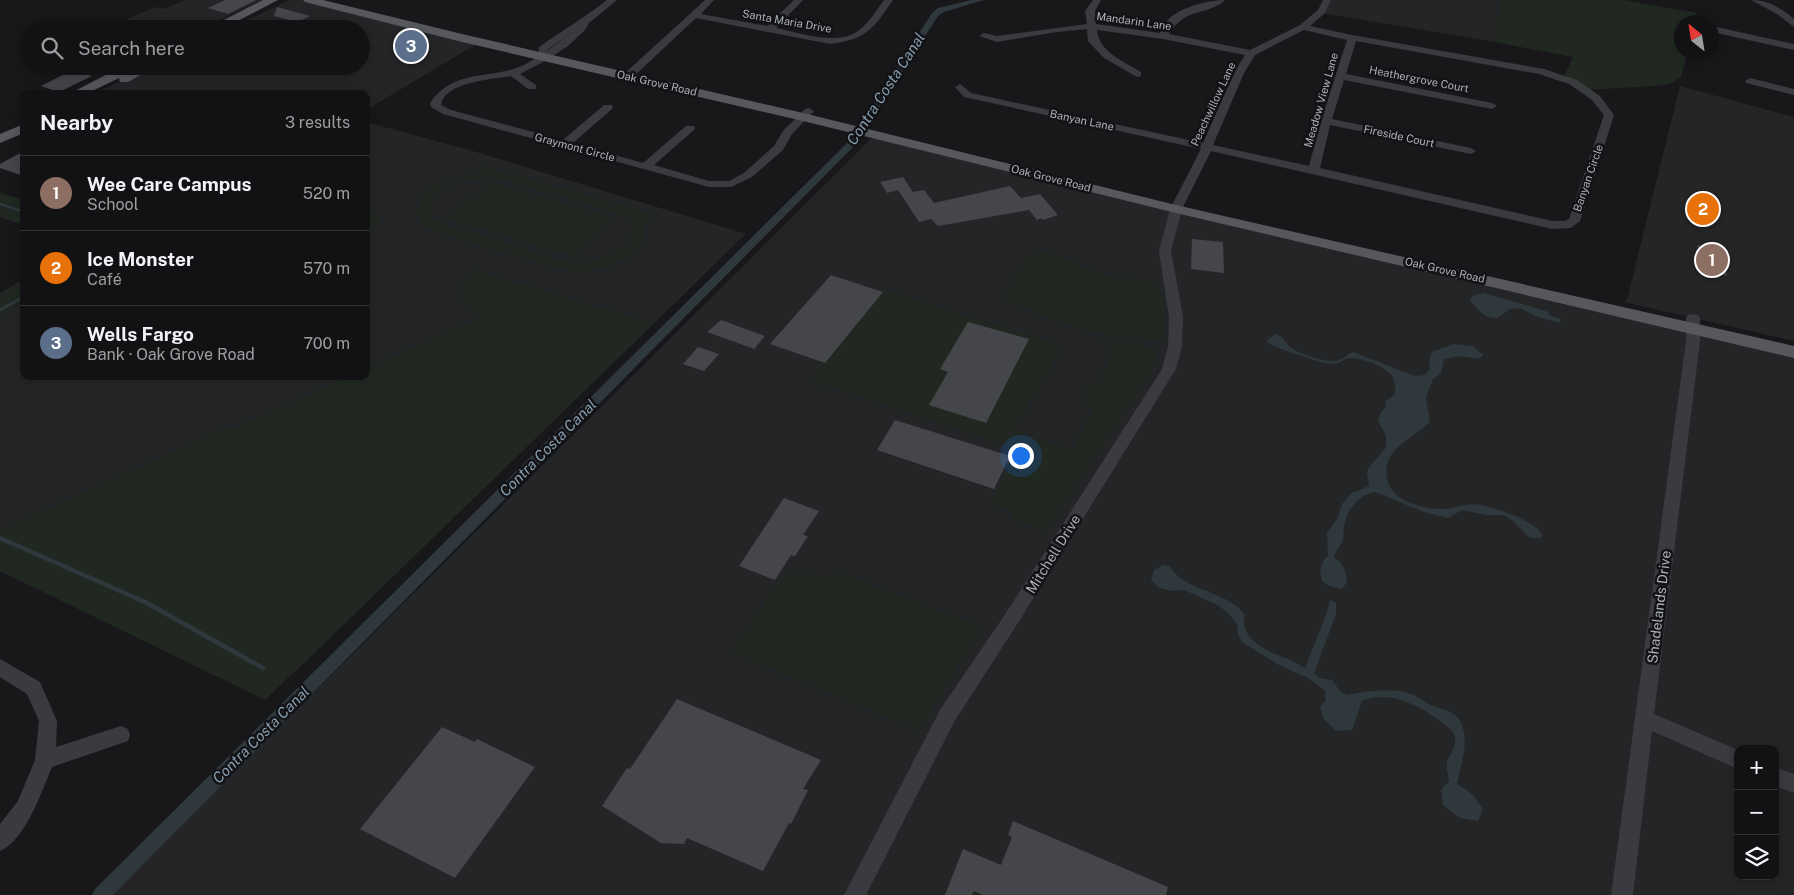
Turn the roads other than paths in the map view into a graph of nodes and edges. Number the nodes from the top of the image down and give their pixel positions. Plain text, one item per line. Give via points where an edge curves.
1 (309, 0) edge
2 (338, 0) edge
3 (612, 0) edge
4 (710, 0) edge
5 (799, 0) edge
6 (889, 0) edge
7 (1097, 0) edge
8 (1221, 0) edge
9 (1327, 0) edge
10 (1756, 0) edge
11 (276, 2) edge
12 (694, 15) junction
13 (233, 20) edge
14 (244, 20) edge
15 (1794, 24) edge
16 (1090, 26) junction
17 (1303, 27) junction
18 (769, 29) junction
19 (1719, 31) edge
20 (984, 36) dead end
21 (1163, 36) junction
22 (1352, 38) junction
23 (1794, 47) edge
24 (547, 53) junction
25 (1251, 53) junction
26 (513, 73) junction
27 (631, 73) junction
28 (1137, 74) dead end
29 (114, 75) edge
30 (133, 75) edge
31 (1341, 76) junction
32 (1750, 81) dead end
33 (532, 87) dead end
34 (960, 87) dead end
35 (83, 90) edge
36 (102, 90) edge
37 (1794, 92) edge
38 (1492, 106) dead end
39 (608, 107) dead end
40 (806, 114) junction
41 (20, 120) edge
42 (1326, 121) junction
43 (855, 126) joint
44 (690, 128) dead end
45 (0, 130) edge
46 (20, 130) edge
47 (880, 132) junction
48 (0, 139) edge
49 (930, 139) joint
50 (565, 144) junction
51 (1207, 147) junction
52 (1471, 151) dead end
53 (646, 166) junction
54 (1314, 170) junction
55 (1179, 203) junction
56 (1693, 324) junction
57 (1794, 341) edge
58 (1794, 352) edge
59 (0, 667) edge
60 (1645, 719) junction
61 (121, 735) dead end
62 (1734, 758) edge
63 (45, 760) junction
64 (1779, 778) edge
65 (1794, 784) edge
66 (0, 841) edge
67 (855, 895) edge
68 (1622, 895) edge

1 - 24 main road, Oak Grove Road
2 - 24 main road, Oak Grove Road
3 - 24 street, Graymont Circle via 586,21 583,30
4 - 12 street
5 - 18 street
6 - 18 street, Santa Maria Drive via 862,34 847,40 830,41
7 - 16 street via 1090,11
8 - 21 street via 1182,14 1172,21
9 - 17 street, Peachwillow Lane via 1322,11
10 - 15 street via 1780,12
11 - 13 main road
11 - 14 main road
12 - 18 street, Santa Maria Drive
12 - 27 street
16 - 20 street, Mandarin Lane via 997,38
16 - 21 street, Mandarin Lane
16 - 28 street via 1093,41 1107,56
17 - 22 street, Banyan Circle
17 - 25 street, Peachwillow Lane
19 - 23 street
21 - 25 street, Mandarin Lane
22 - 31 street, Meadow View Lane
22 - 54 street, Banyan Circle via 1541,71 1573,82 1596,98 1609,115 1574,221 1567,225 1552,225
24 - 26 street, Graymont Circle
24 - 27 main road, Oak Grove Road
25 - 51 street, Peachwillow Lane
26 - 33 street
26 - 50 street, Graymont Circle via 456,85 438,98 436,107
27 - 40 main road, Oak Grove Road
29 - 35 main road
30 - 36 main road
31 - 38 street, Heathergrove Court
31 - 42 street, Meadow View Lane
32 - 37 street
34 - 51 street, Banyan Lane via 968,95
39 - 50 street
40 - 43 main road, Oak Grove Road
40 - 53 street, Graymont Circle via 787,133 780,148 748,175 731,184 709,184
41 - 45 main road
42 - 52 street, Fireside Court
42 - 54 street, Meadow View Lane
43 - 47 main road, Oak Grove Road
44 - 53 street
46 - 48 main road
47 - 49 main road via 919,141
47 - 55 main road, Oak Grove Road
49 - 55 main road, Oak Grove Road
50 - 53 street, Graymont Circle
51 - 54 street, Banyan Circle
51 - 55 street, Peachwillow Lane
55 - 56 main road, Oak Grove Road via 1571,299
55 - 67 street, Mitchell Drive via 1165,251 1176,316 1175,347 1169,369 947,716
56 - 57 main road, Oak Grove Road
56 - 58 main road, Oak Grove Road
56 - 60 street, Shadelands Drive
59 - 63 street via 34,688 48,721
60 - 62 street
60 - 68 street, Shadelands Drive
61 - 63 street
63 - 66 street via 24,808
64 - 65 street

